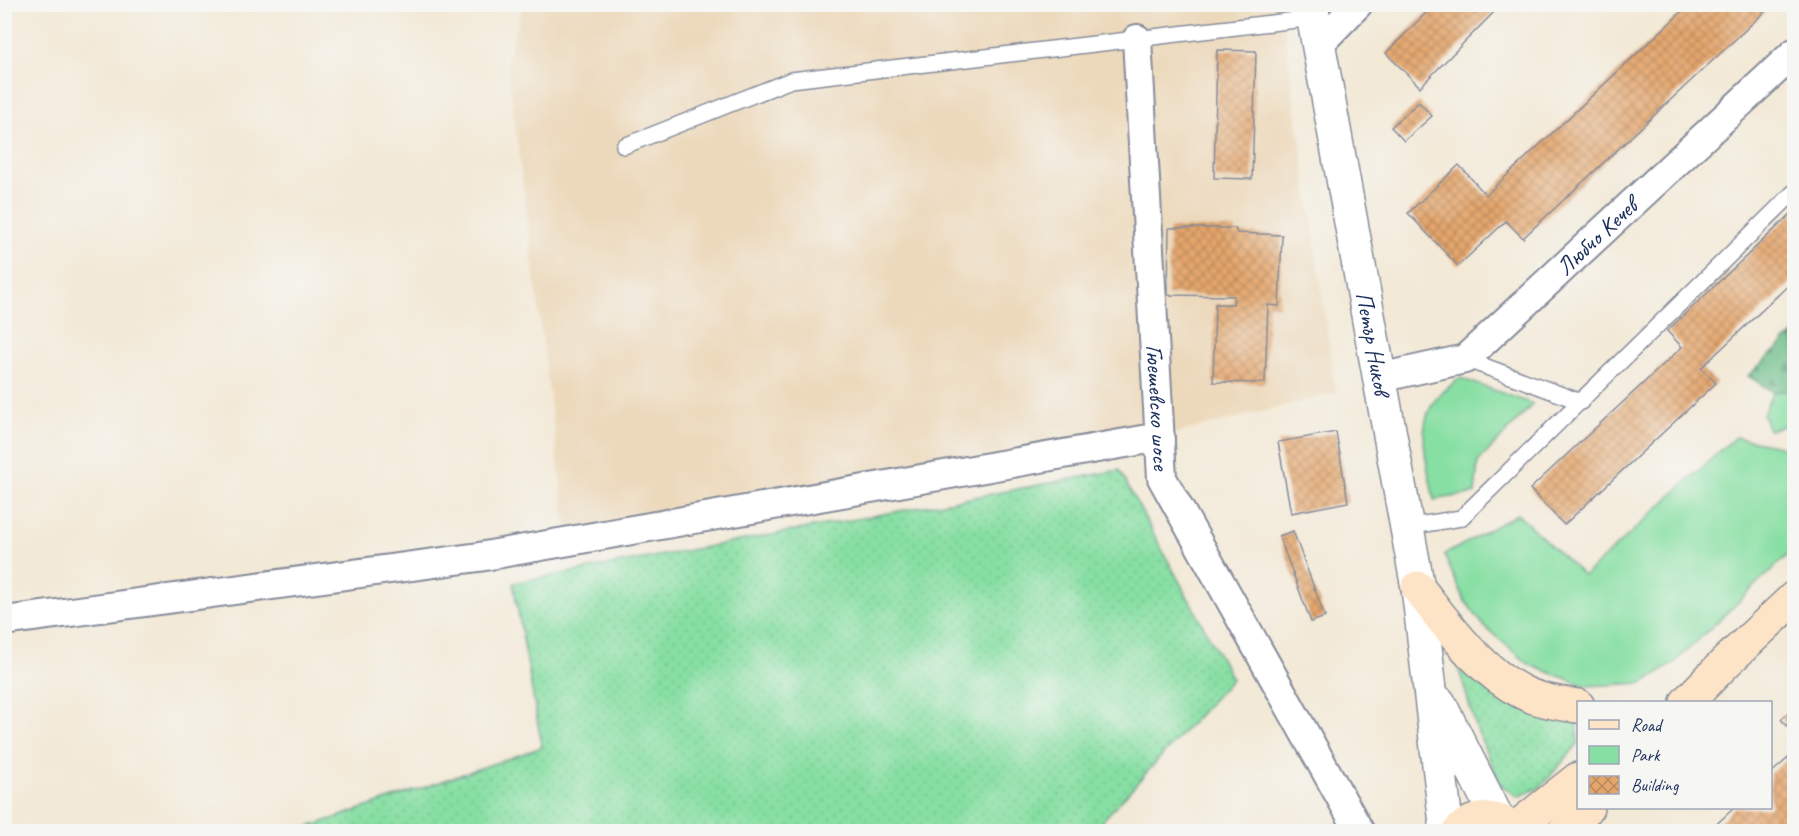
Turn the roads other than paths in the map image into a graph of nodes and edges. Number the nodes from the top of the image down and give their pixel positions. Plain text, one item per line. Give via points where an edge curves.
1 (1358, 4) edge
2 (1314, 23) edge
3 (1137, 39) junction
4 (1794, 53) edge
5 (624, 146) dead end
6 (1794, 192) edge
7 (1466, 359) junction
8 (1379, 378) junction
9 (1581, 402) junction
10 (1160, 437) junction
11 (1407, 527) junction
12 (1418, 588) junction
13 (1794, 597) edge
14 (4, 621) edge
15 (1725, 663) junction
16 (1429, 683) junction
17 (1675, 701) edge
18 (1689, 701) edge
19 (1577, 706) edge
20 (1577, 780) edge
21 (1585, 809) edge
22 (1510, 827) edge
23 (1360, 831) edge
24 (1447, 831) edge
25 (1459, 831) edge
26 (1564, 831) edge

1 - 2 street
2 - 3 lane
2 - 8 street, Петър Ников
3 - 5 lane via 791,80
3 - 10 street, Гюешевско шосе
4 - 7 street, Любчо Кечев
6 - 9 lane
7 - 8 street
7 - 9 lane
8 - 11 street, Петър Ников
9 - 11 lane via 1461,518
10 - 14 street via 479,557
10 - 23 street, Гюешевско шосе via 1162,478
11 - 12 street, Петър Ников
12 - 16 street, Петър Ников
12 - 19 main road via 1448,627 1494,674 1524,693 1556,704
13 - 15 main road
15 - 17 main road
15 - 18 main road
16 - 22 street, Петър Ников
16 - 24 street, Петър Ников
20 - 22 main road
21 - 26 main road
22 - 25 main road via 1485,819

